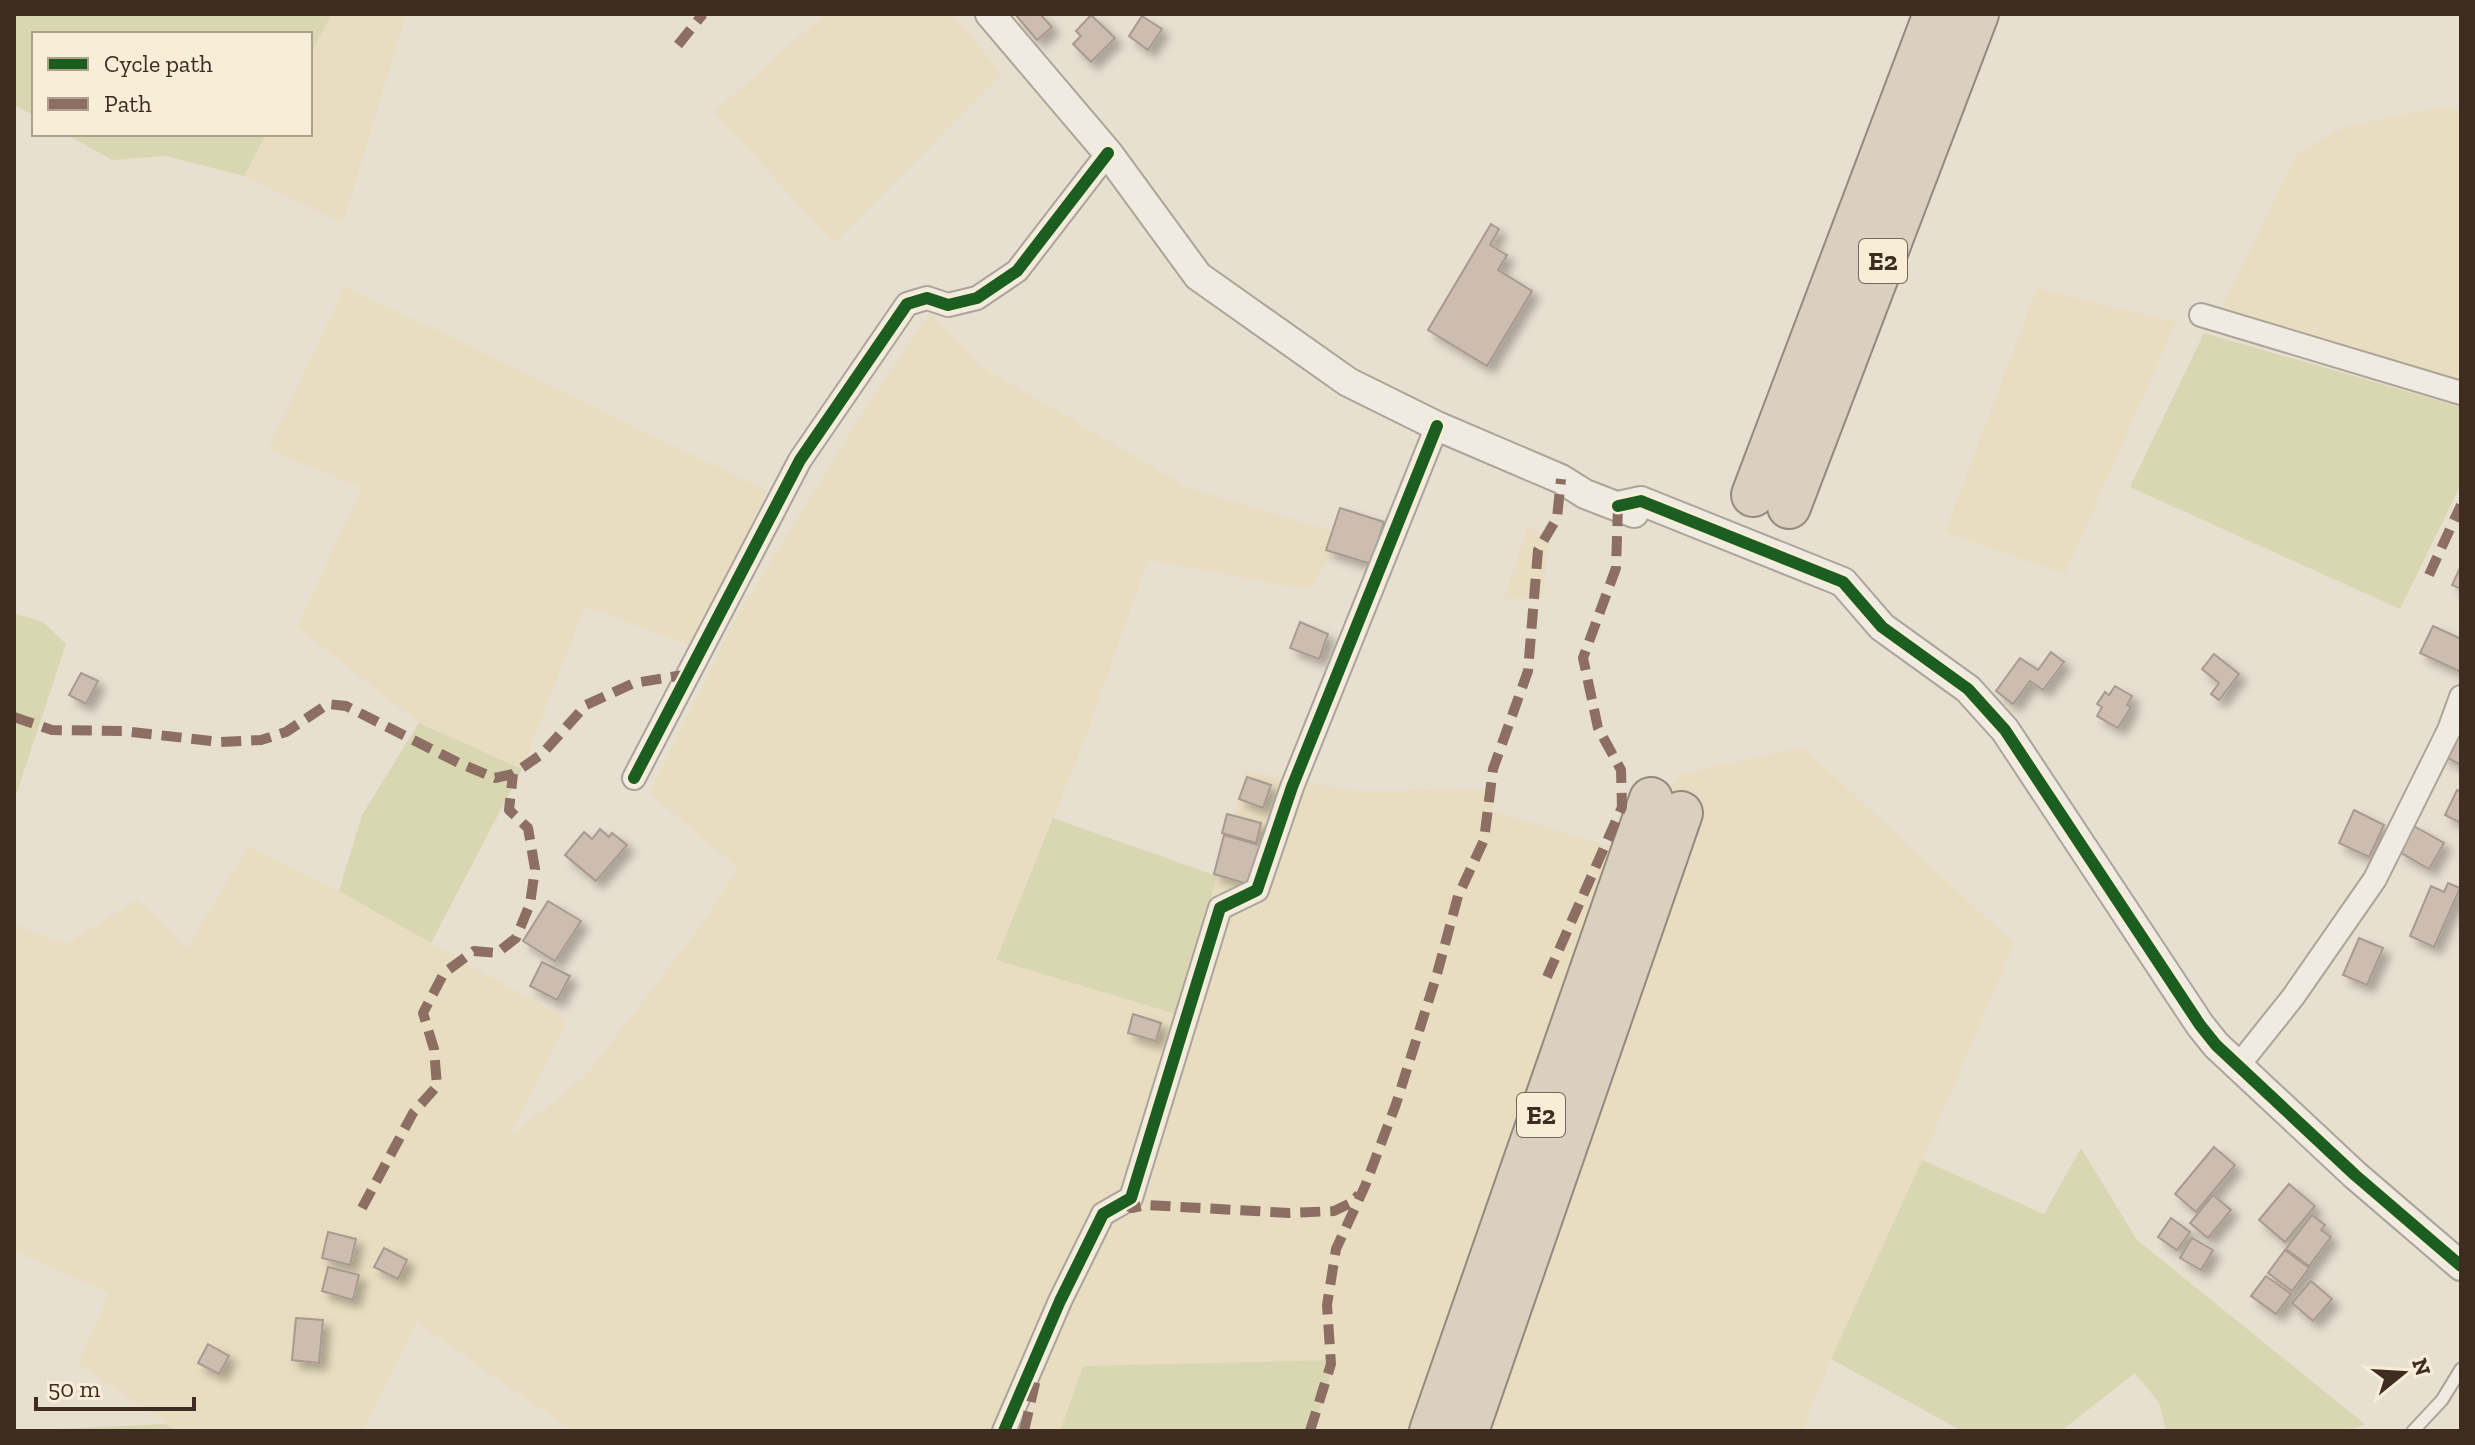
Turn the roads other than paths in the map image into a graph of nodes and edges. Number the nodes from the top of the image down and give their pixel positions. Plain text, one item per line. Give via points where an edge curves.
1 (990, 14) edge
2 (1935, 14) edge
3 (1977, 14) edge
4 (1108, 153) junction
5 (2201, 315) dead end
6 (2461, 393) edge
7 (1437, 426) junction
8 (1618, 506) junction
9 (1671, 529) dead end
10 (2461, 697) edge
11 (634, 778) dead end
12 (2238, 1066) junction
13 (2461, 1266) edge
14 (2461, 1369) edge
15 (1004, 1431) edge
16 (1431, 1431) edge
17 (1467, 1431) edge
18 (2413, 1431) edge

1 - 4 street
2 - 3 highway, E2 via 1771,501
4 - 7 street via 1198,276 1348,382
4 - 11 street via 1017,271 977,298 948,305 927,298 907,304 800,460
5 - 6 street
7 - 8 street
7 - 15 street via 1292,787 1257,890 1220,908 1131,1198 1103,1214
8 - 9 street
8 - 12 street via 1641,501 1843,582 1882,627 1968,689 2005,730 2200,1025
10 - 12 street via 2375,879
12 - 13 street
14 - 18 lane
16 - 17 highway, E2 via 1666,806

